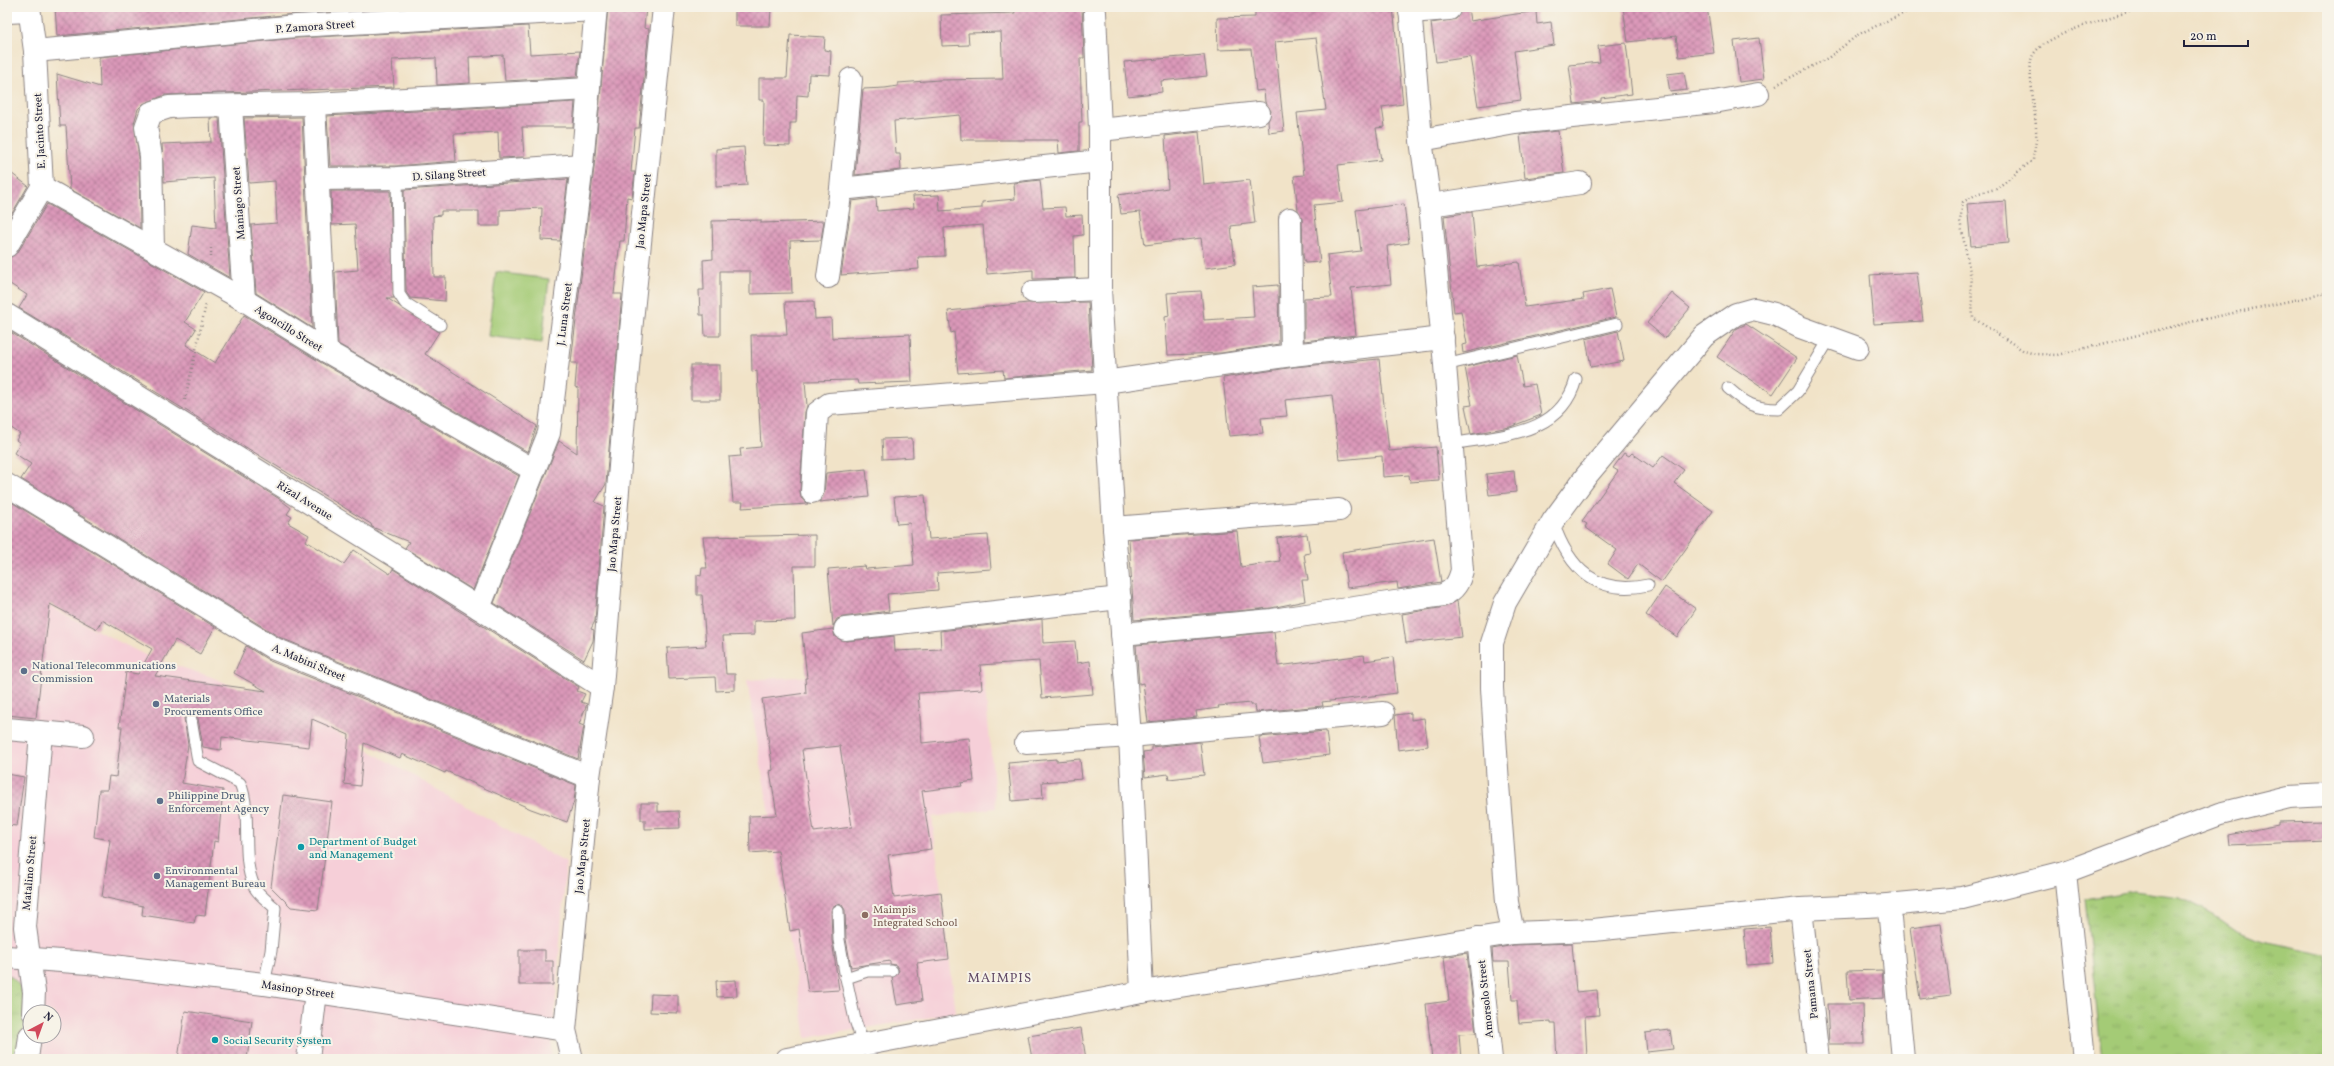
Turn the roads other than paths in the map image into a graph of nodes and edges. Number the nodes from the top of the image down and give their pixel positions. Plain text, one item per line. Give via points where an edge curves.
1 (664, 7) edge
2 (28, 9) edge
3 (596, 9) edge
4 (1449, 9) dead end
5 (1410, 10) edge
6 (7, 12) edge
7 (1095, 12) dead end
8 (35, 51) junction
9 (851, 79) dead end
10 (589, 89) junction
11 (1758, 94) road end
12 (314, 104) junction
13 (231, 106) junction
14 (1259, 113) dead end
15 (1100, 130) junction
16 (1421, 140) junction
17 (1100, 161) junction
18 (582, 165) junction
19 (397, 178) junction
20 (317, 179) junction
21 (1580, 183) dead end
22 (42, 187) junction
23 (841, 189) junction
24 (1430, 205) junction
25 (1290, 219) dead end
26 (7, 246) edge
27 (153, 249) junction
28 (828, 277) dead end
29 (1100, 289) junction
30 (1033, 292) dead end
31 (244, 300) junction
32 (7, 316) edge
33 (1617, 324) dead end
34 (440, 325) dead end
35 (1443, 338) junction
36 (1830, 338) junction
37 (1858, 348) dead end
38 (326, 351) junction
39 (1292, 355) junction
40 (1445, 365) junction
41 (1576, 379) dead end
42 (1105, 382) junction
43 (1728, 388) dead end
44 (1452, 444) junction
45 (534, 470) junction
46 (7, 484) edge
47 (812, 492) dead end
48 (1339, 510) dead end
49 (1553, 521) junction
50 (1114, 528) junction
51 (1648, 585) dead end
52 (1120, 598) junction
53 (479, 608) junction
54 (845, 628) dead end
55 (1122, 634) junction
56 (602, 687) junction
57 (1383, 713) dead end
58 (191, 720) dead end
59 (7, 729) edge
60 (41, 734) junction
61 (83, 736) dead end
62 (1130, 736) junction
63 (1026, 743) dead end
64 (590, 777) junction
65 (2327, 795) edge
66 (2065, 872) junction
67 (1887, 905) junction
68 (1801, 909) junction
69 (838, 911) dead end
70 (1513, 933) junction
71 (1478, 938) junction
72 (7, 957) edge
73 (30, 960) junction
74 (892, 972) dead end
75 (846, 978) junction
76 (264, 984) junction
77 (316, 992) junction
78 (1142, 992) junction
79 (33, 1004) edge
80 (565, 1030) junction
81 (29, 1044) edge
82 (863, 1051) edge
83 (27, 1059) edge
84 (308, 1059) edge
85 (572, 1059) edge
86 (787, 1059) edge
87 (1491, 1059) edge
88 (1818, 1059) edge
89 (1903, 1059) edge
90 (2084, 1059) edge

1 - 56 street, Jao Mapa Street via 631,331
2 - 6 street
2 - 8 street, E. Jacinto Street
3 - 8 street, P. Zamora Street via 296,26
3 - 10 street, J. Luna Street
4 - 5 street
5 - 16 street
7 - 15 street
8 - 22 street, E. Jacinto Street
9 - 23 street
10 - 12 street
10 - 18 street, J. Luna Street
11 - 16 street via 1714,102 1515,123
12 - 13 street
12 - 20 street
13 - 27 street via 169,107 151,113 148,118 146,127 151,156
13 - 31 street, Maniago Street
14 - 15 street
15 - 17 street
16 - 24 street
17 - 23 street
17 - 29 street
18 - 19 street, D. Silang Street
18 - 45 street, J. Luna Street via 549,433
19 - 20 street, D. Silang Street
19 - 34 lane via 399,294 404,303
20 - 38 street
21 - 24 street
22 - 26 street
22 - 27 street, Agoncillo Street
23 - 28 street
24 - 35 street
25 - 39 street
27 - 31 street, Agoncillo Street
29 - 30 street
29 - 42 street
31 - 38 street, Agoncillo Street
32 - 53 street, Rizal Avenue
33 - 40 lane
35 - 39 street
35 - 40 street
36 - 37 street
36 - 43 lane via 1798,391 1779,409 1760,409 1742,400
36 - 49 street via 1774,314 1754,309 1736,314 1704,336 1587,474
38 - 45 street, Agoncillo Street
39 - 42 street
40 - 44 street
41 - 44 lane via 1573,391 1557,414 1541,425 1528,430
42 - 47 street via 829,404 817,413
42 - 50 street
44 - 55 street via 1462,570 1459,580 1450,592 1272,620
45 - 53 street, J. Luna Street
46 - 64 street, A. Mabini Street via 275,649
48 - 50 street
49 - 51 lane via 1561,545 1574,564 1590,576 1618,588
49 - 70 street via 1506,603 1492,643 1498,784 1507,902
50 - 52 street
52 - 54 street
52 - 55 street
53 - 56 street, Rizal Avenue
55 - 62 street
56 - 64 street, Jao Mapa Street
57 - 62 street
58 - 76 lane via 198,761 240,783 246,796 249,864 254,888 275,908 271,951
59 - 60 street
60 - 61 street
60 - 73 street, Matalino Street via 25,928
62 - 63 street
62 - 78 street
64 - 80 street, Jao Mapa Street
65 - 66 street via 2289,797 2220,814
66 - 67 street via 1962,898
66 - 90 street
67 - 68 street
67 - 89 street
68 - 70 street via 1593,930
68 - 88 street, Pamana Street
69 - 75 lane via 839,940
70 - 71 street
71 - 78 street
71 - 87 street, Amorsolo Street
72 - 73 street, Masinop Street
73 - 76 street, Masinop Street via 88,963
73 - 79 street, Matalino Street
74 - 75 lane via 867,971
75 - 82 lane
76 - 77 street, Masinop Street
77 - 80 street, Masinop Street
77 - 84 street
78 - 82 street
80 - 85 street, Jao Mapa Street
81 - 83 street
82 - 86 street

